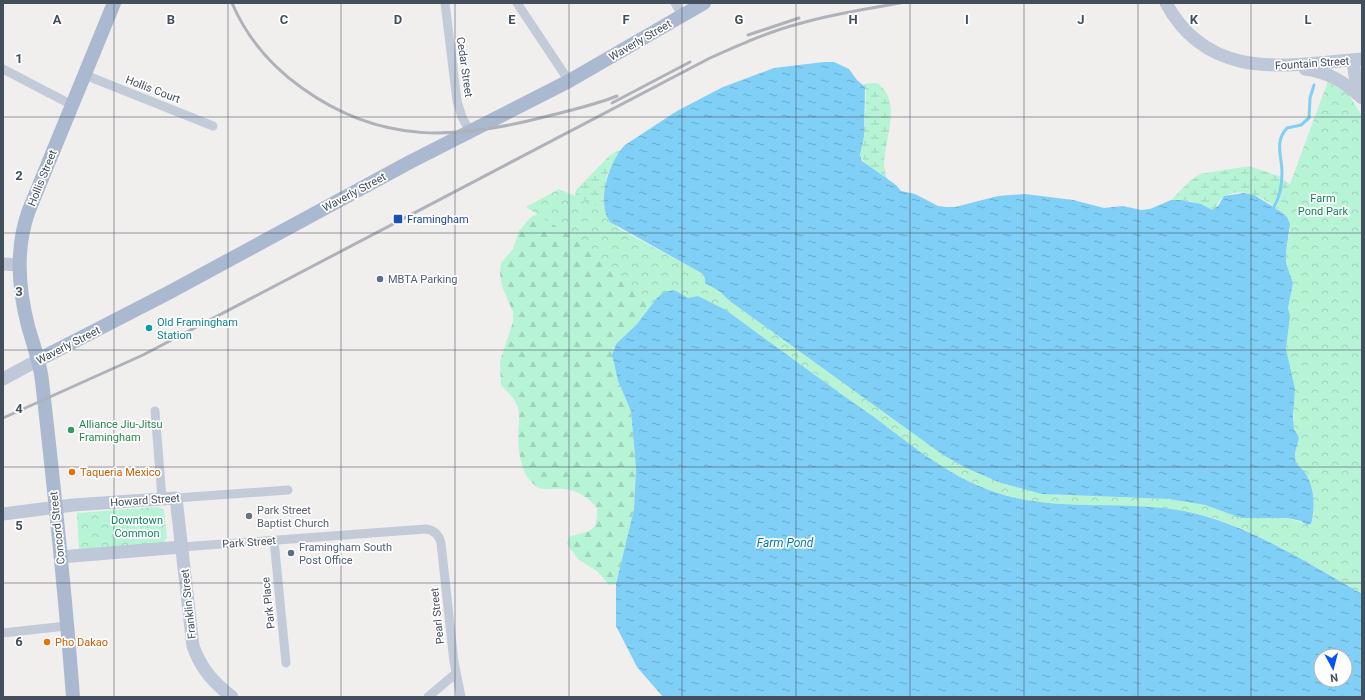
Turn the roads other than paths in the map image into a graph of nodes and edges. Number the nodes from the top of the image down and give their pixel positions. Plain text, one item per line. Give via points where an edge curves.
1 (114, 3) edge
2 (445, 3) edge
3 (517, 3) edge
4 (675, 3) edge
5 (704, 3) edge
6 (1166, 3) edge
7 (682, 15) junction
8 (1357, 60) edge
9 (1283, 66) junction
10 (3, 69) edge
11 (84, 75) junction
12 (569, 81) junction
13 (1362, 98) edge
14 (72, 105) junction
15 (213, 126) dead end
16 (470, 132) junction
17 (3, 264) edge
18 (19, 265) junction
19 (38, 360) junction
20 (3, 379) edge
21 (155, 411) dead end
22 (288, 490) dead end
23 (162, 498) junction
24 (176, 498) junction
25 (55, 507) junction
26 (3, 514) edge
27 (436, 534) joint
28 (274, 540) junction
29 (182, 548) junction
30 (60, 557) junction
31 (66, 626) junction
32 (3, 633) edge
33 (286, 663) dead end
34 (455, 674) junction
35 (73, 697) edge
36 (232, 697) edge
37 (428, 697) edge
38 (461, 697) edge

1 - 11 main road, Hollis Street
2 - 16 street, Cedar Street via 457,101
3 - 12 street
4 - 7 street
5 - 7 main road, Waverly Street
6 - 9 street, Fountain Street via 1186,30 1224,56 1245,62
7 - 12 main road, Waverly Street
8 - 9 street, Fountain Street
8 - 13 street via 1355,77
9 - 13 street via 1316,70 1334,76
10 - 14 street
11 - 14 main road, Hollis Street
11 - 15 street, Hollis Court
12 - 16 main road, Waverly Street
14 - 18 main road, Hollis Street via 27,216
16 - 19 main road, Waverly Street
17 - 18 street
18 - 19 main road, Hollis Street via 24,310
19 - 20 street, Waverly Street
19 - 25 main road, Concord Street
21 - 23 street
22 - 24 street, Howard Street
23 - 24 street, Howard Street
23 - 25 street, Howard Street
24 - 29 street, Franklin Street
25 - 26 street, Howard Street
25 - 30 main road, Concord Street
27 - 28 street, Park Street via 426,529
27 - 34 street, Pearl Street via 441,543
28 - 29 street, Park Street
28 - 33 street, Park Place
29 - 30 street, Park Street
29 - 36 street, Franklin Street via 195,651 209,677
30 - 31 main road, Concord Street
31 - 32 street
31 - 35 main road, Concord Street
34 - 37 street
34 - 38 street, Pearl Street

